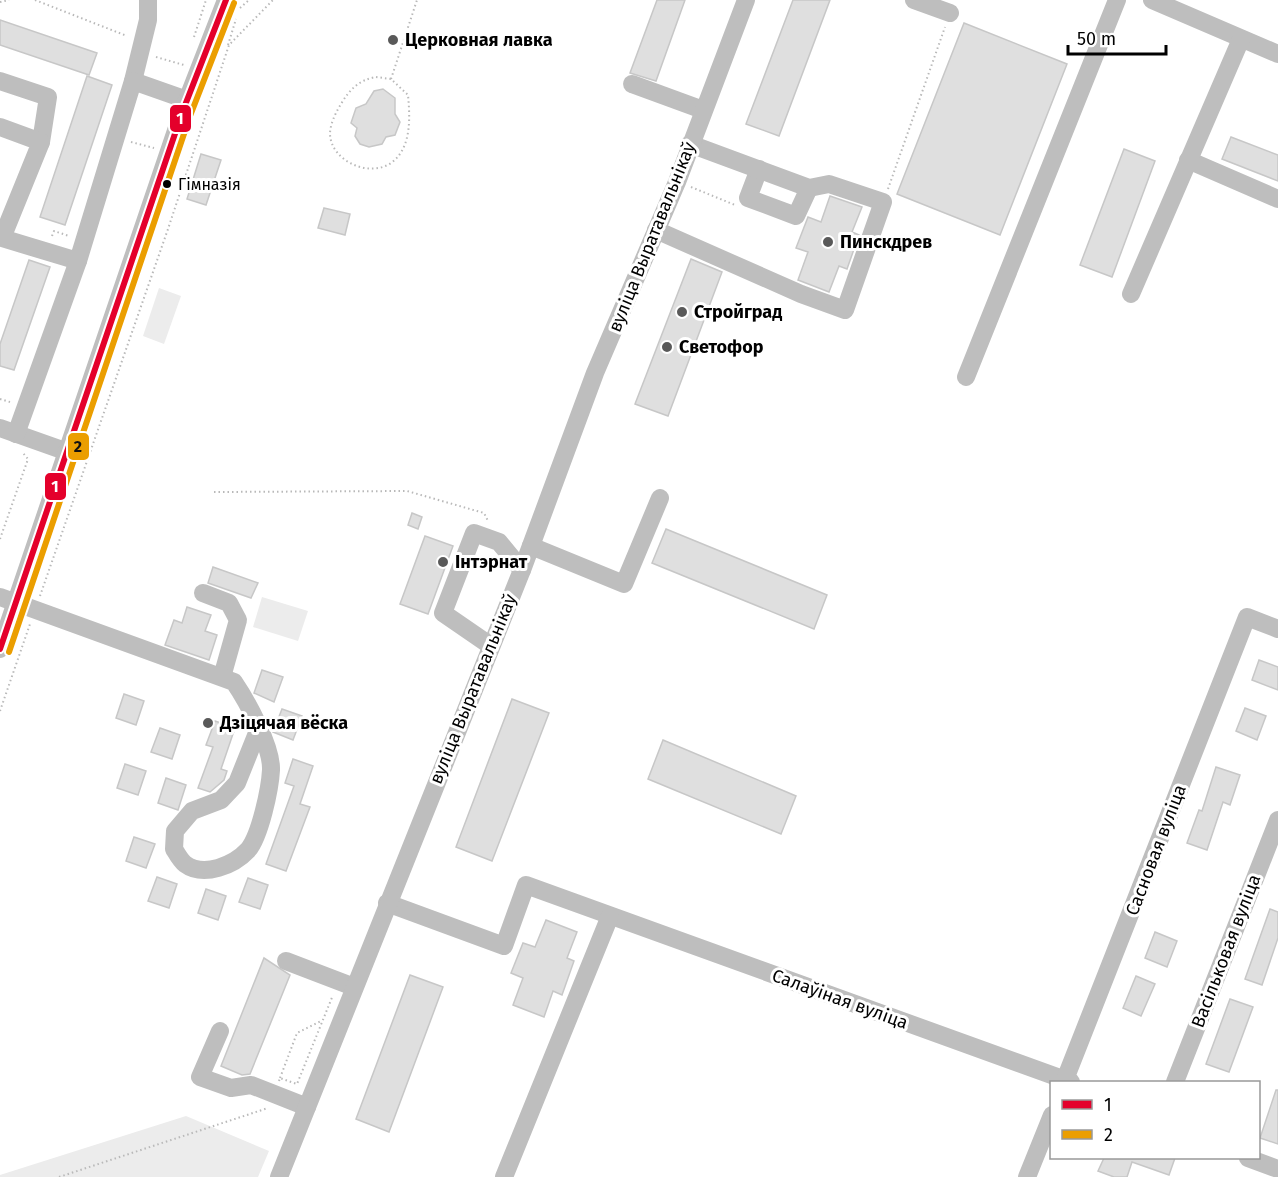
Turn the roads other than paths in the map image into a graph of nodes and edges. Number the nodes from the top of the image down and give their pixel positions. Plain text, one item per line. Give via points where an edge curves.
1 (148, 0) edge
2 (746, 0) edge
3 (914, 0) edge
4 (1117, 0) edge
5 (1154, 0) edge
6 (233, 4) edge
7 (950, 13) road end
8 (1241, 39) junction
9 (1278, 54) edge
10 (0, 81) edge
11 (133, 81) junction
12 (632, 84) dead end
13 (187, 100) junction
14 (703, 110) junction
15 (0, 127) edge
16 (41, 142) junction
17 (690, 144) junction
18 (1188, 160) junction
19 (759, 169) junction
20 (809, 188) junction
21 (1278, 199) edge
22 (656, 230) junction
23 (78, 261) junction
24 (1131, 294) dead end
25 (966, 377) dead end
26 (8, 431) edge
27 (65, 451) junction
28 (660, 498) dead end
29 (531, 546) junction
30 (522, 570) junction
31 (203, 592) dead end
32 (7, 599) edge
33 (1278, 629) edge
34 (491, 646) junction
35 (0, 649) edge
36 (222, 677) junction
37 (259, 728) junction
38 (1278, 819) edge
39 (387, 903) junction
40 (610, 916) junction
41 (286, 961) dead end
42 (354, 987) junction
43 (220, 1031) dead end
44 (1064, 1081) edge
45 (1067, 1081) edge
46 (1176, 1081) edge
47 (307, 1107) junction
48 (1050, 1120) edge
49 (1251, 1159) edge
50 (1278, 1169) edge
51 (279, 1177) edge
52 (504, 1177) edge
53 (1027, 1177) edge

1 - 11 street via 148,20
2 - 14 street, вуліца Выратавальнікаў
3 - 7 street
4 - 25 street
5 - 8 street
6 - 13 street via 214,25
8 - 9 street
8 - 18 street
10 - 16 street via 48,97
11 - 13 street
11 - 23 street
12 - 14 street
13 - 27 street
14 - 17 street, вуліца Выратавальнікаў
15 - 16 street
16 - 23 street via 2,238
17 - 19 street
17 - 22 street, вуліца Выратавальнікаў
18 - 21 street
18 - 24 street
19 - 20 street
19 - 20 street via 748,198 796,216
20 - 22 street via 829,184 883,202 844,310
22 - 29 street, вуліца Выратавальнікаў via 595,373
23 - 26 street
26 - 27 street
27 - 32 street
28 - 29 street via 624,584
29 - 30 street, вуліца Выратавальнікаў
30 - 34 street, вуліца Выратавальнікаў
30 - 34 street via 499,542 474,533 443,613
31 - 36 street via 229,603 238,620
32 - 35 street
32 - 36 street
33 - 45 street, Сасновая вуліца via 1247,617
34 - 39 street, вуліца Выратавальнікаў
36 - 37 street via 234,682
37 - 37 street via 271,769 263,814 249,849 228,865 205,870 185,864 174,849 175,831 192,811 221,800 237,783
38 - 46 street, Васільковая вуліца
39 - 40 street, Салаўіная вуліца via 504,946 526,885
39 - 42 street, вуліца Выратавальнікаў
40 - 44 street, Салаўіная вуліца
40 - 52 street
41 - 42 street
42 - 47 street, вуліца Выратавальнікаў
43 - 47 street via 200,1077 231,1088 251,1085
47 - 51 street, вуліца Выратавальнікаў
48 - 53 street
49 - 50 street

